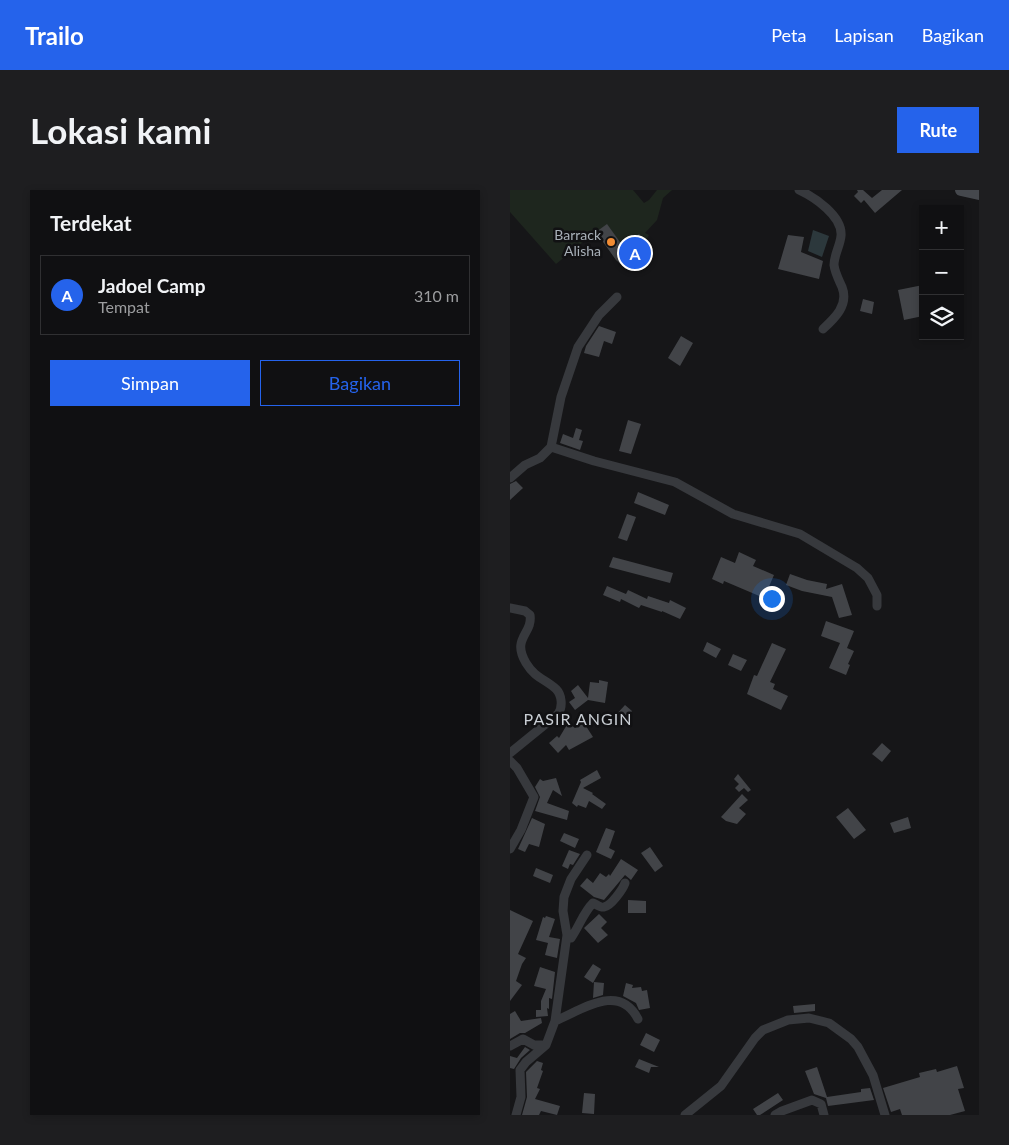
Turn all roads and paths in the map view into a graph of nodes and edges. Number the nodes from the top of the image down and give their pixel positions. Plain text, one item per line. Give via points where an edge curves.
1 (799, 190) edge
2 (961, 190) edge
3 (979, 194) edge
4 (617, 297) dead end
5 (823, 329) dead end
6 (551, 447) junction
7 (510, 478) edge
8 (877, 606) dead end
9 (510, 608) edge
10 (510, 753) edge
11 (510, 761) edge
12 (510, 849) edge
13 (587, 855) dead end
14 (625, 883) dead end
15 (567, 938) junction
16 (638, 1019) dead end
17 (554, 1021) junction
18 (546, 1044) junction
19 (510, 1046) edge
20 (516, 1115) edge
21 (685, 1115) edge
22 (774, 1115) edge
23 (824, 1115) edge
24 (885, 1115) edge

1 - 5 street via 822,203 837,220 841,232 834,266 844,298 839,313
2 - 3 main road
4 - 6 street via 599,315 578,347
6 - 7 street
6 - 8 street via 675,482 733,514 800,534 868,578 877,595
9 - 10 street via 530,615 530,623 520,643 521,654 532,672 557,690 562,706 558,714
11 - 12 street via 534,797
13 - 15 street via 571,879 564,897
14 - 15 street via 607,906 594,903 588,908 571,938
15 - 17 street
16 - 17 street via 627,1005 612,999
17 - 18 street
18 - 19 street via 534,1045 523,1039
18 - 20 street via 520,1070
21 - 24 street via 721,1086 754,1038 764,1030 783,1021 809,1018 830,1023 858,1046 873,1075
22 - 23 street via 812,1100 821,1104

